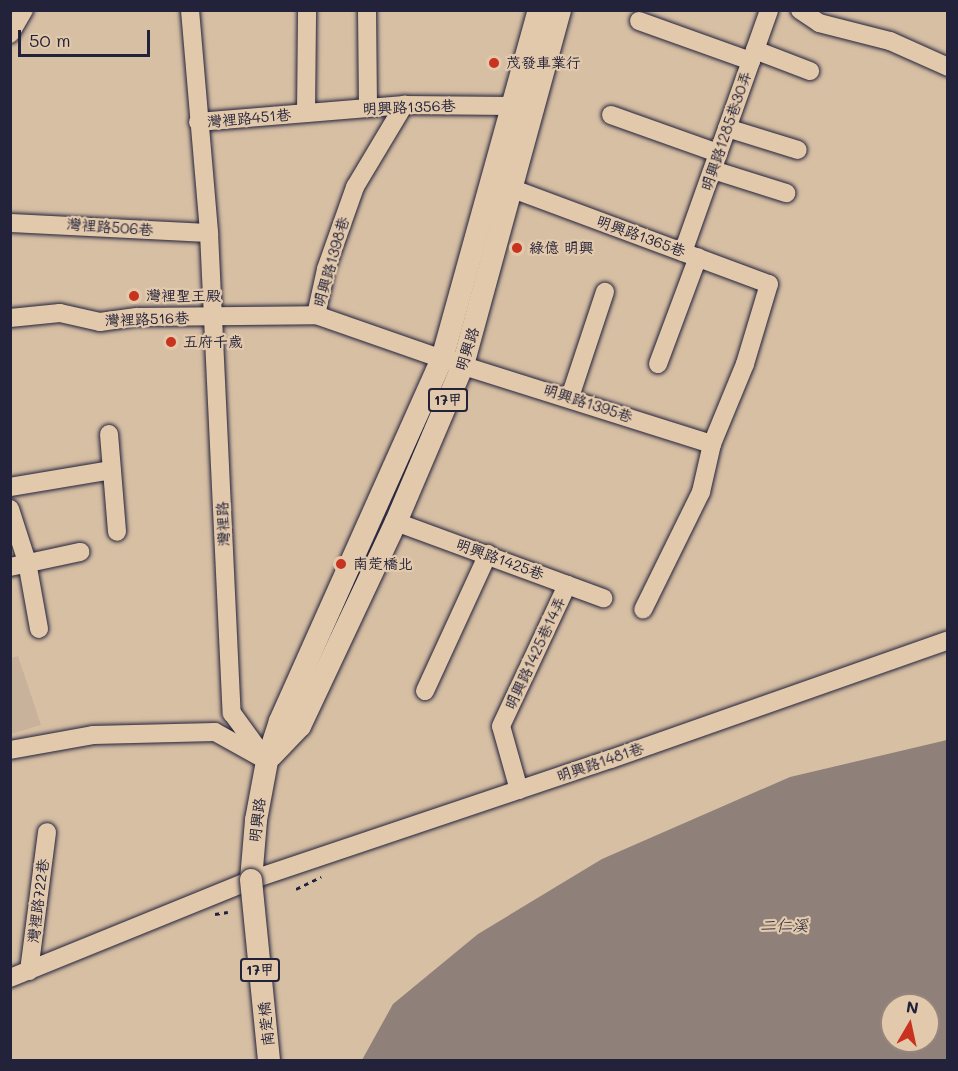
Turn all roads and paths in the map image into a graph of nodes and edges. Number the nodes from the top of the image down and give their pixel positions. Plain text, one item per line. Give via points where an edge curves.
1 (24, 10) edge
2 (190, 10) edge
3 (307, 10) edge
4 (367, 10) edge
5 (539, 10) edge
6 (560, 10) edge
7 (769, 10) edge
8 (800, 10) edge
9 (639, 21) dead end
10 (10, 34) edge
11 (753, 56) junction
12 (948, 67) edge
13 (810, 71) dead end
14 (404, 105) junction
15 (512, 106) junction
16 (368, 108) junction
17 (306, 113) junction
18 (611, 116) dead end
19 (198, 122) junction
20 (727, 128) junction
21 (798, 150) dead end
22 (716, 162) junction
23 (513, 189) junction
24 (786, 193) dead end
25 (10, 223) edge
26 (209, 233) junction
27 (691, 255) junction
28 (605, 292) dead end
29 (315, 315) junction
30 (10, 318) edge
31 (212, 318) junction
32 (452, 362) junction
33 (658, 364) dead end
34 (570, 396) junction
35 (109, 434) dead end
36 (712, 444) junction
37 (112, 470) junction
38 (10, 487) edge
39 (10, 509) edge
40 (396, 522) junction
41 (117, 532) dead end
42 (80, 552) dead end
43 (488, 554) junction
44 (19, 564) edge
45 (567, 585) junction
46 (603, 598) dead end
47 (643, 610) dead end
48 (39, 628) dead end
49 (948, 640) edge
50 (425, 691) dead end
51 (10, 750) edge
52 (267, 761) junction
53 (519, 790) junction
54 (47, 832) dead end
55 (251, 880) junction
56 (29, 971) junction
57 (10, 978) edge
58 (269, 1060) edge

1 - 10 street
2 - 19 street, 灣裡路
3 - 17 street, 灣裡路451巷
4 - 16 street
5 - 15 main road, 明興路 / 17甲
6 - 23 main road, 明興路 / 17甲
7 - 11 street, 明興路1285巷30弄
8 - 12 street via 819,23 890,41
9 - 11 street
11 - 13 street
11 - 20 street, 明興路1285巷30弄
14 - 15 street, 明興路1356巷
14 - 16 street, 明興路1356巷
14 - 29 street, 明興路1398巷 via 355,187 326,269
15 - 32 main road, 明興路 / 17甲
16 - 17 street, 明興路1356巷
17 - 19 street, 灣裡路451巷
18 - 22 street
19 - 26 street, 灣裡路
20 - 21 street
20 - 22 street, 明興路1285巷30弄
22 - 24 street
22 - 27 street, 明興路1285巷30弄
23 - 27 street, 明興路1365巷
23 - 32 main road, 明興路 / 17甲
25 - 26 street, 灣裡路506巷
26 - 31 street, 灣裡路
27 - 33 street, 明興路1285巷30弄
27 - 36 street, 明興路1365巷 via 769,284 745,364
28 - 34 street
29 - 31 street, 灣裡路516巷
29 - 32 street, 明興路1398巷
30 - 31 street, 灣裡路516巷 via 60,312 100,322 137,317
31 - 52 street, 灣裡路 via 232,713
32 - 34 street, 明興路1395巷
32 - 40 main road, 明興路 / 17甲
32 - 52 main road, 明興路 / 17甲 via 280,721
34 - 36 street, 明興路1395巷
35 - 37 street
36 - 47 street via 701,492
37 - 38 street
37 - 41 street
39 - 44 street
40 - 43 street, 明興路1425巷
40 - 52 main road, 明興路 / 17甲 via 300,726
42 - 44 street
43 - 45 street, 明興路1425巷
43 - 50 street
44 - 48 street
45 - 46 street, 明興路1425巷
45 - 53 street, 明興路1425巷14弄 via 501,726
49 - 53 street, 明興路1481巷
51 - 52 street via 93,735 215,732
52 - 55 main road, 明興路 / 17甲 via 256,820
53 - 55 street, 明興路1481巷
54 - 56 street, 灣裡路722巷
55 - 56 street
55 - 58 main road, 南萣橋 / 17甲, bridge
56 - 57 street

